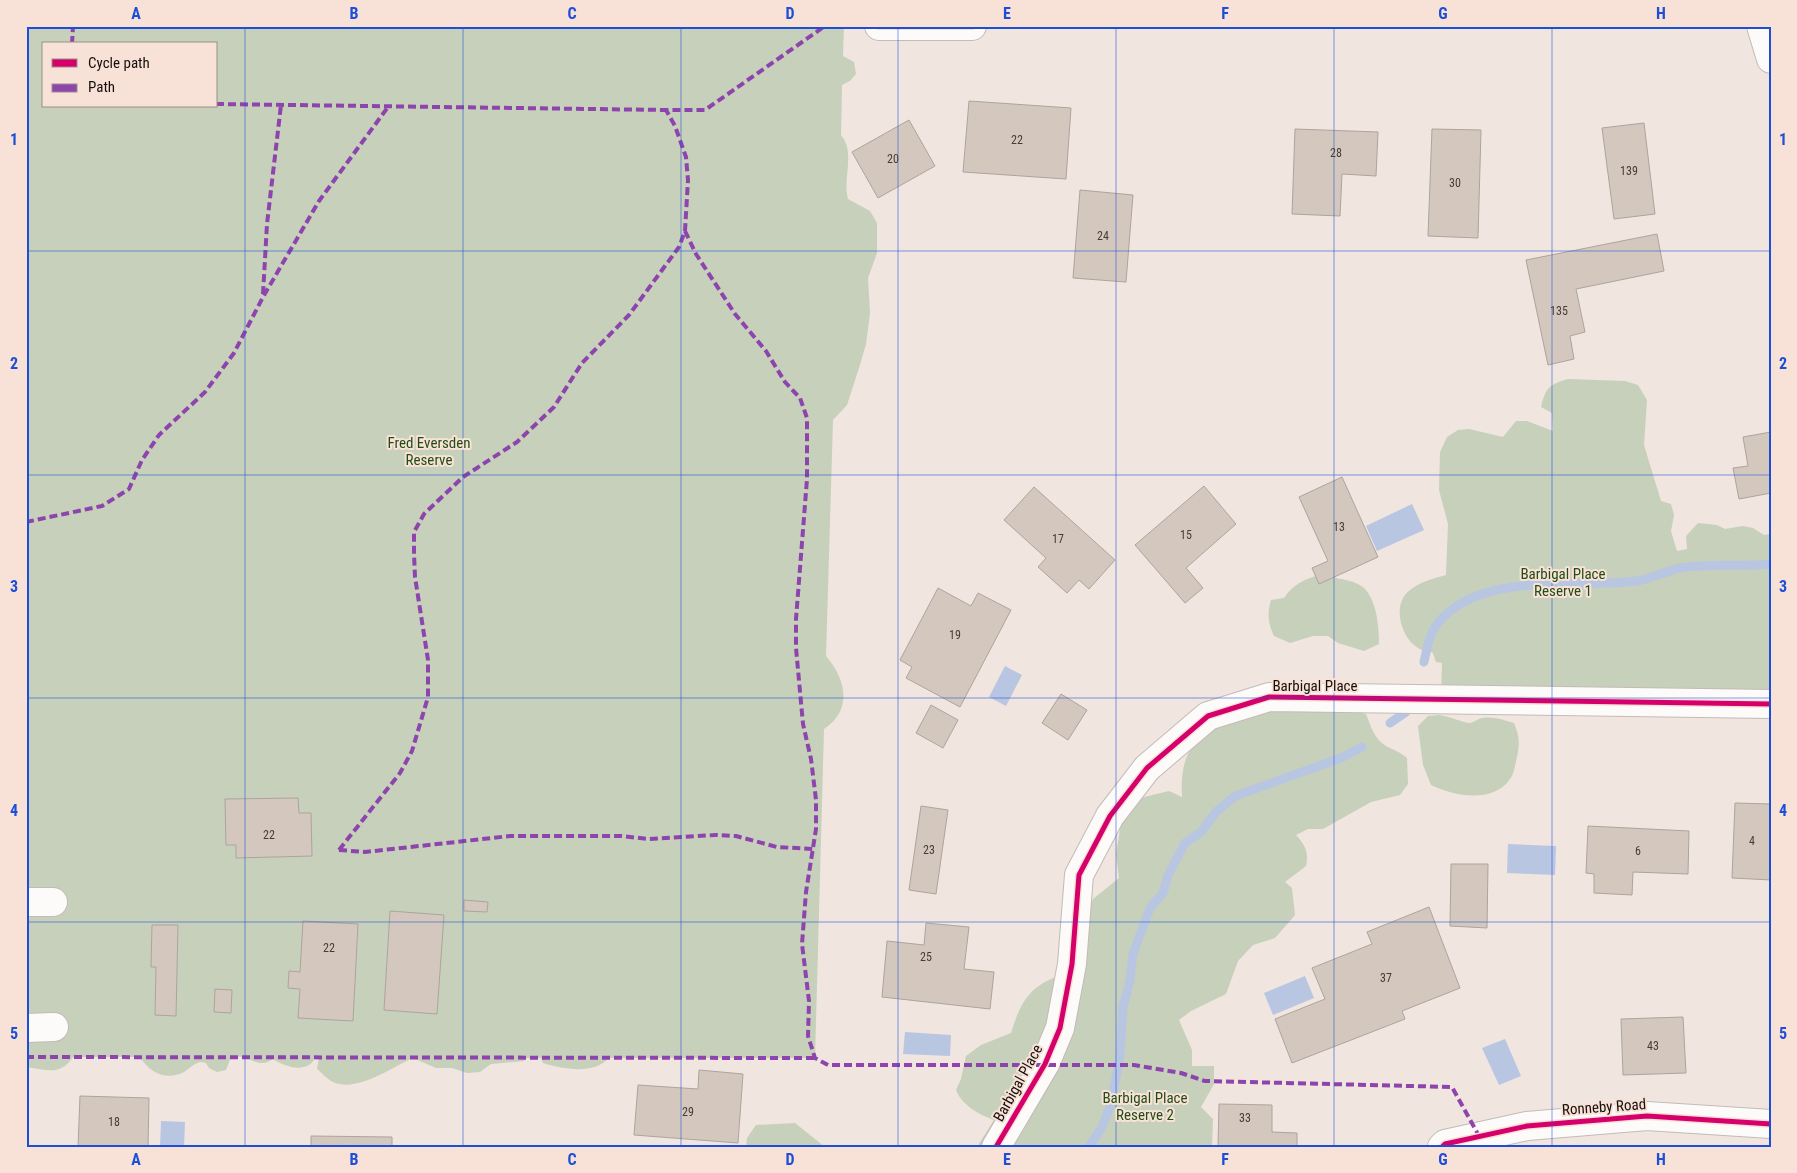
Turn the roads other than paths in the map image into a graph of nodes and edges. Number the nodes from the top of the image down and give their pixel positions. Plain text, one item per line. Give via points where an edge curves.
1 (897, 26) edge
2 (972, 26) edge
3 (1761, 26) edge
4 (1771, 59) edge
5 (1771, 704) edge
6 (54, 1027) dead end
7 (26, 1028) edge
8 (1771, 1124) edge
9 (996, 1147) edge
10 (1442, 1147) edge

1 - 2 street
3 - 4 street
5 - 9 street, Barbigal Place via 1269,697 1208,716 1147,768 1110,816 1079,875 1072,964 1060,1028 1045,1064
6 - 7 street
8 - 10 street, Ronneby Road via 1647,1116 1527,1126

